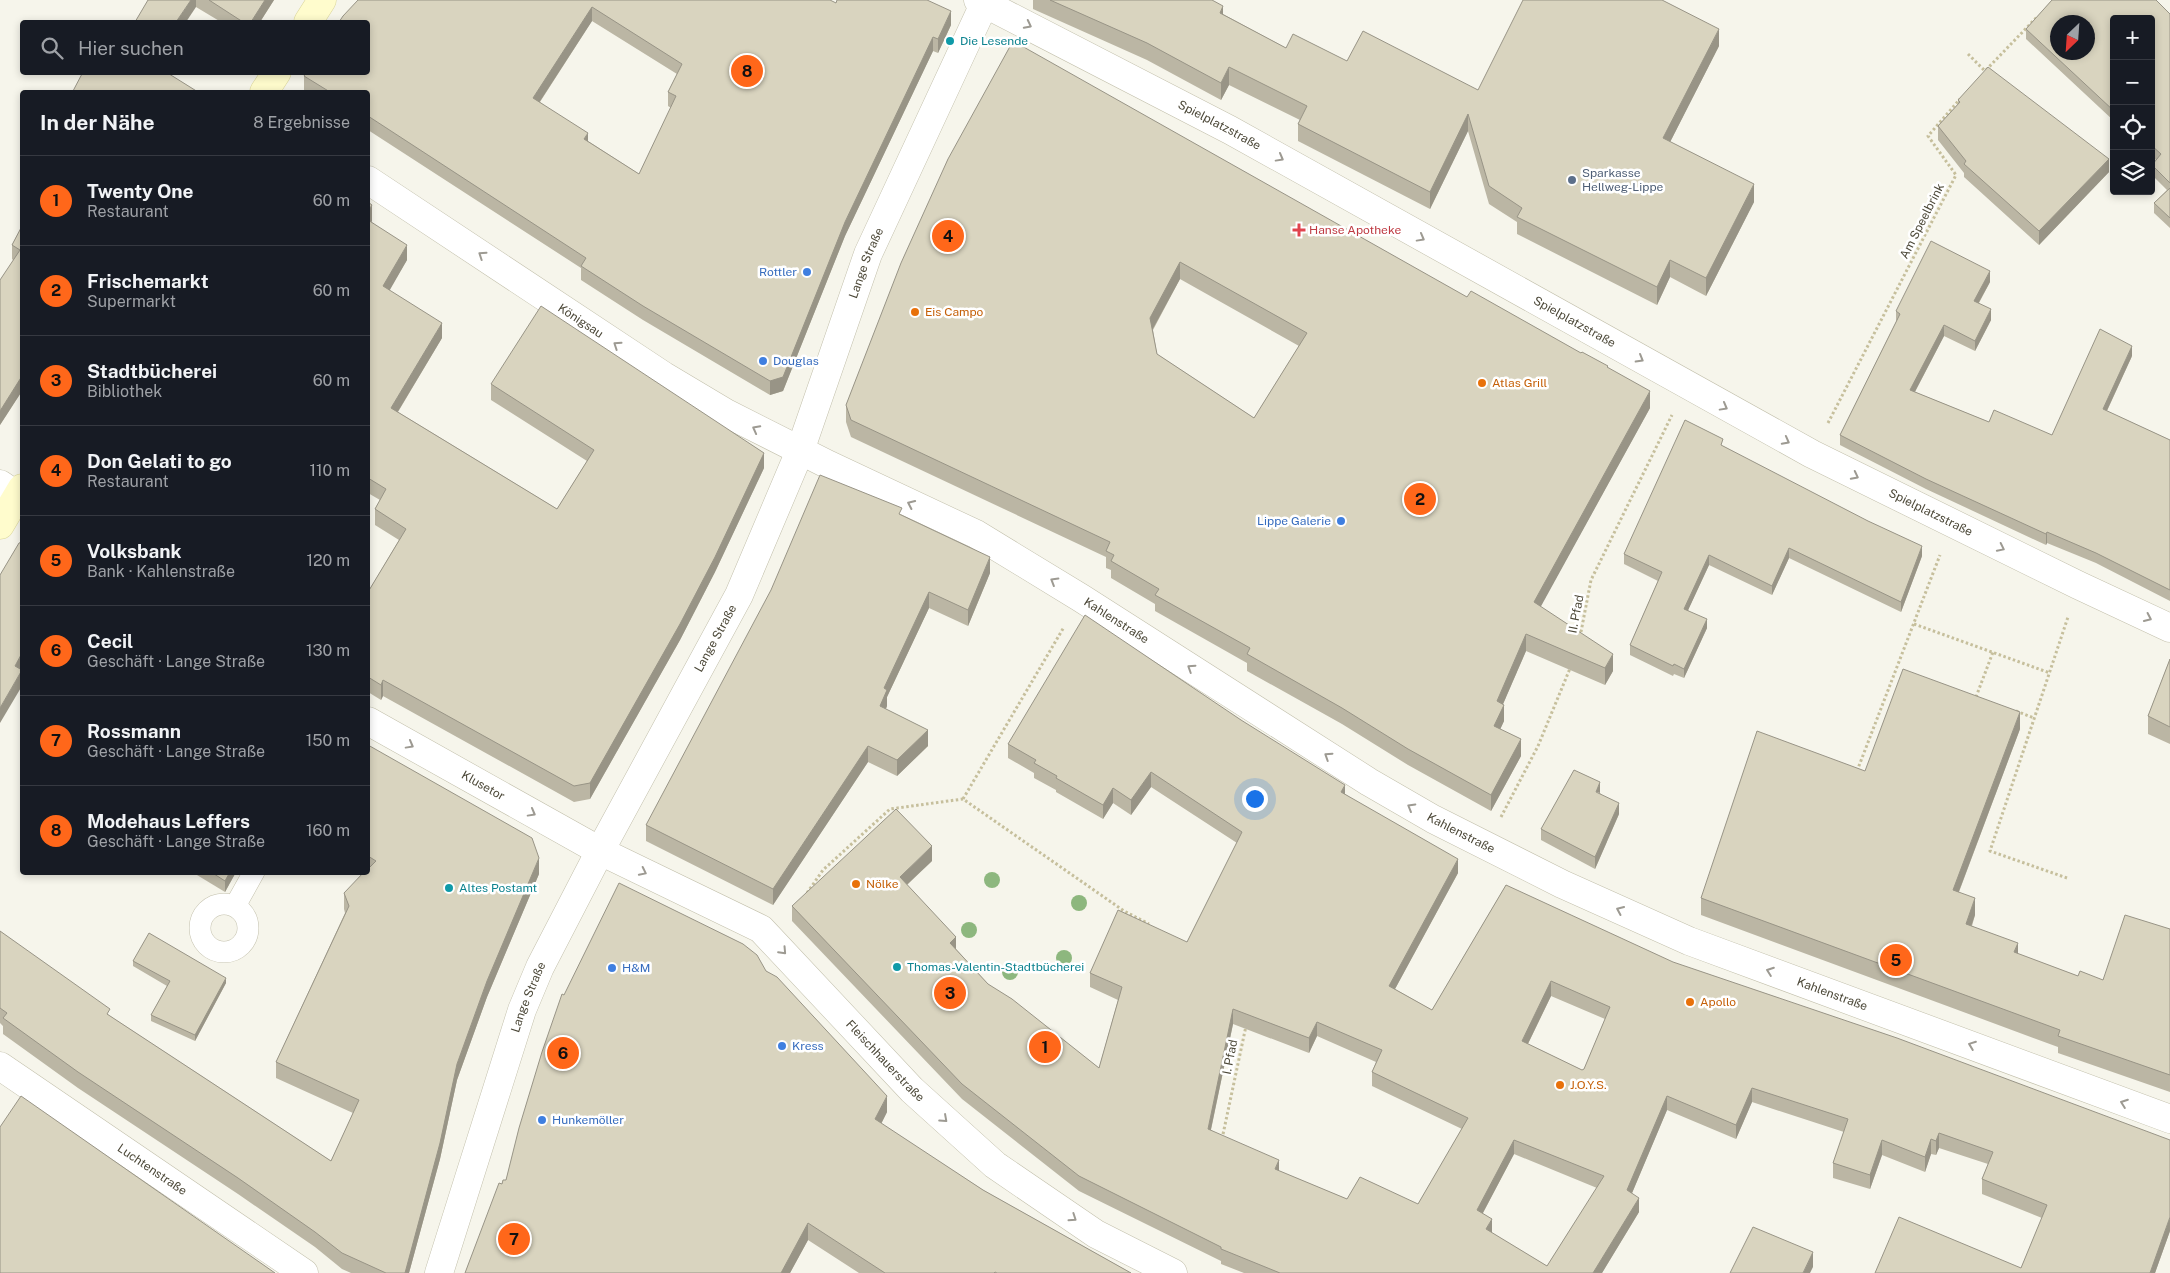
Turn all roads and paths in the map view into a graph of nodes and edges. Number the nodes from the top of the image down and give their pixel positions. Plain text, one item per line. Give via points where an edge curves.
1 (322, 0) edge
2 (983, 1) edge
3 (2038, 15) edge
4 (309, 20) edge
5 (1968, 54) dead end
6 (1985, 71) junction
7 (275, 75) edge
8 (1979, 78) edge
9 (265, 90) edge
10 (1966, 92) edge
11 (370, 181) edge
12 (1687, 386) junction
13 (800, 451) junction
14 (1812, 454) junction
15 (16, 492) edge
16 (1952, 524) junction
17 (0, 525) edge
18 (2078, 585) junction
19 (1081, 598) junction
20 (1914, 624) junction
21 (2170, 628) edge
22 (1579, 643) edge
23 (1993, 652) junction
24 (1574, 659) edge
25 (1897, 668) junction
26 (1906, 671) edge
27 (2050, 674) junction
28 (1967, 694) edge
29 (1976, 697) junction
30 (1984, 700) edge
31 (2010, 709) edge
32 (2034, 718) junction
33 (370, 722) edge
34 (1857, 771) edge
35 (963, 799) junction
36 (1485, 846) junction
37 (600, 851) junction
38 (252, 875) edge
39 (2066, 878) dead end
40 (806, 894) edge
41 (236, 906) dead end
42 (1150, 925) edge
43 (1248, 1021) edge
44 (0, 1066) edge
45 (2170, 1119) edge
46 (1222, 1142) edge
47 (304, 1273) edge
48 (439, 1273) edge
49 (1173, 1273) edge

1 - 4 street
2 -> 12 street, Spielplatzstraße via 1230,130
2 - 13 street, Lange Straße via 868,254
3 - 6 path
5 - 6 path
6 - 8 path
7 - 9 street
10 - 14 path, Am Speelbrink via 1928,136 1956,175
13 -> 11 street, Königsau via 664,376
12 -> 14 street, Spielplatzstraße
12 - 22 path, II. Pfad via 1591,580
19 -> 13 street, Kahlenstraße via 976,534
13 - 37 street, Lange Straße via 739,595
14 -> 16 street, Spielplatzstraße
15 - 17 street
16 -> 18 street, Spielplatzstraße
16 - 20 path
18 -> 21 street, Spielplatzstraße
18 - 27 path
19 - 35 path
36 -> 19 street, Kahlenstraße via 1369,782
20 - 23 path
20 - 25 path
23 - 27 path
23 - 29 path
24 - 36 path via 1538,746
25 - 26 path
25 - 34 path
27 - 32 path
28 - 29 path
29 - 30 path
31 - 32 path
32 - 39 path via 1990,851
33 -> 37 street, Klusetor
35 - 40 path via 890,809 823,870
35 - 42 path via 1124,911
45 -> 36 street, Kahlenstraße via 1689,941
37 - 48 street, Lange Straße via 540,967 522,1010
37 -> 49 street, Fleischhauerstraße via 761,929 912,1090 995,1166 1096,1234
38 - 41 lane
43 - 46 path, I. Pfad
44 - 47 street, Luchtenstraße

